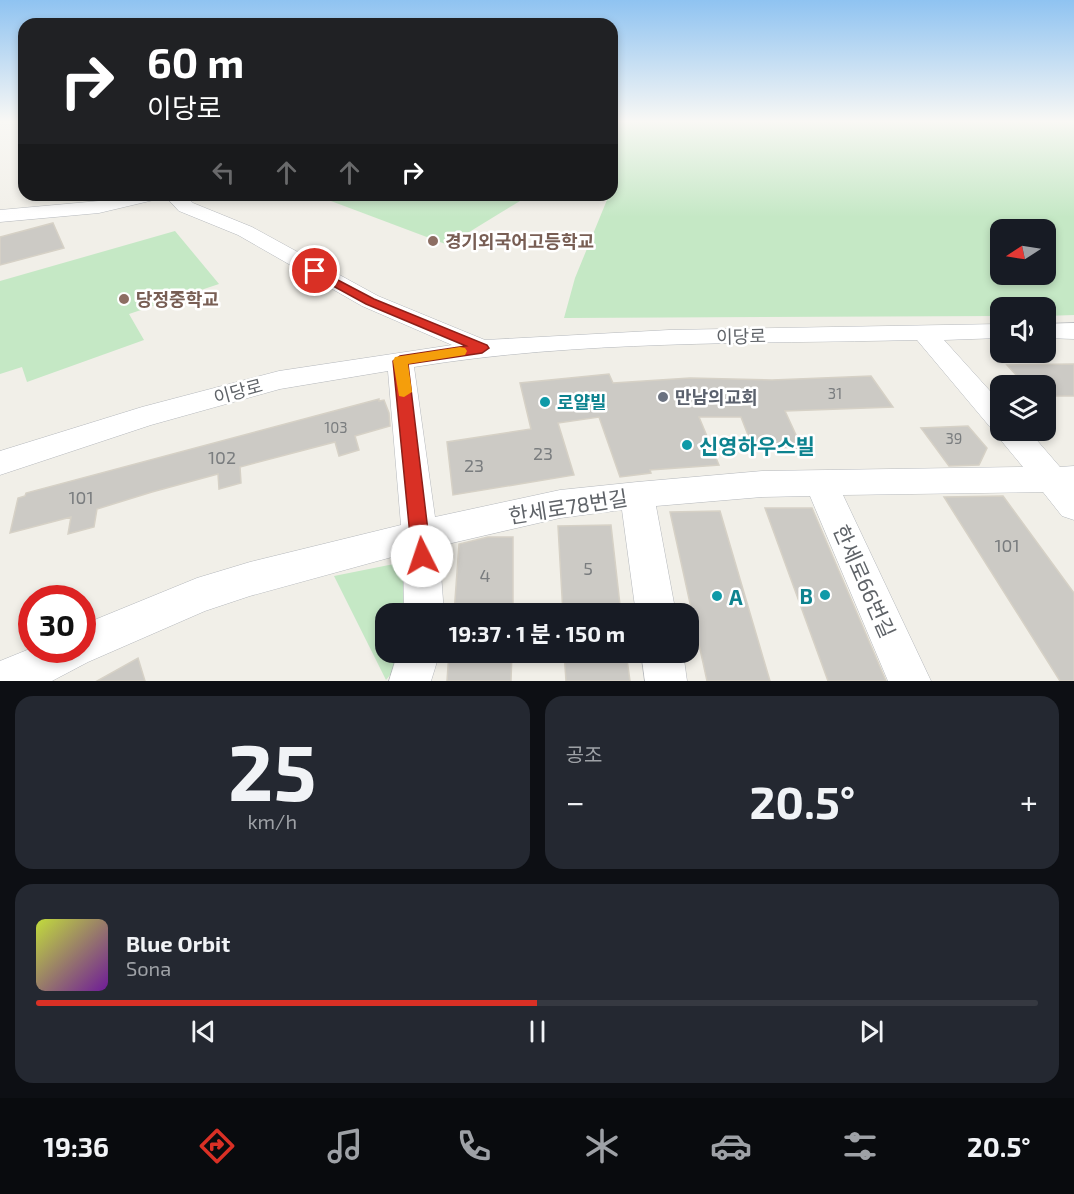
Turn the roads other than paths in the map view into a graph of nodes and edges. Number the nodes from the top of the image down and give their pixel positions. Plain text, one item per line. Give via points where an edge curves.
1 (126, 201) edge
2 (180, 201) edge
3 (0, 216) edge
4 (990, 331) edge
5 (1056, 331) edge
6 (1074, 331) edge
7 (924, 333) junction
8 (482, 348) junction
9 (400, 361) junction
10 (990, 409) edge
11 (1022, 441) edge
12 (0, 463) edge
13 (1063, 479) edge
14 (820, 482) junction
15 (637, 495) junction
16 (1074, 506) edge
17 (420, 535) junction
18 (423, 603) edge
19 (654, 603) edge
20 (96, 639) edge
21 (44, 663) edge
22 (416, 663) edge
23 (664, 663) edge
24 (5, 681) edge
25 (410, 681) edge
26 (666, 681) edge
27 (910, 681) edge

1 - 3 street
2 - 8 street, 이당로 via 245,231 370,301
4 - 7 street, 이당로
5 - 6 street
7 - 8 street, 이당로 via 669,338
7 - 10 street
8 - 9 street, 이당로
9 - 12 street, 이당로 via 279,380 142,417
9 - 17 street
11 - 13 street
13 - 14 street, 한세로78번길
13 - 16 street
14 - 15 street, 한세로78번길
14 - 27 street, 한세로66번길
15 - 17 street, 한세로78번길 via 560,504
15 - 19 street
17 - 18 street
17 - 20 street, 한세로78번길 via 335,555 197,596
21 - 24 street
22 - 25 street
23 - 26 street

